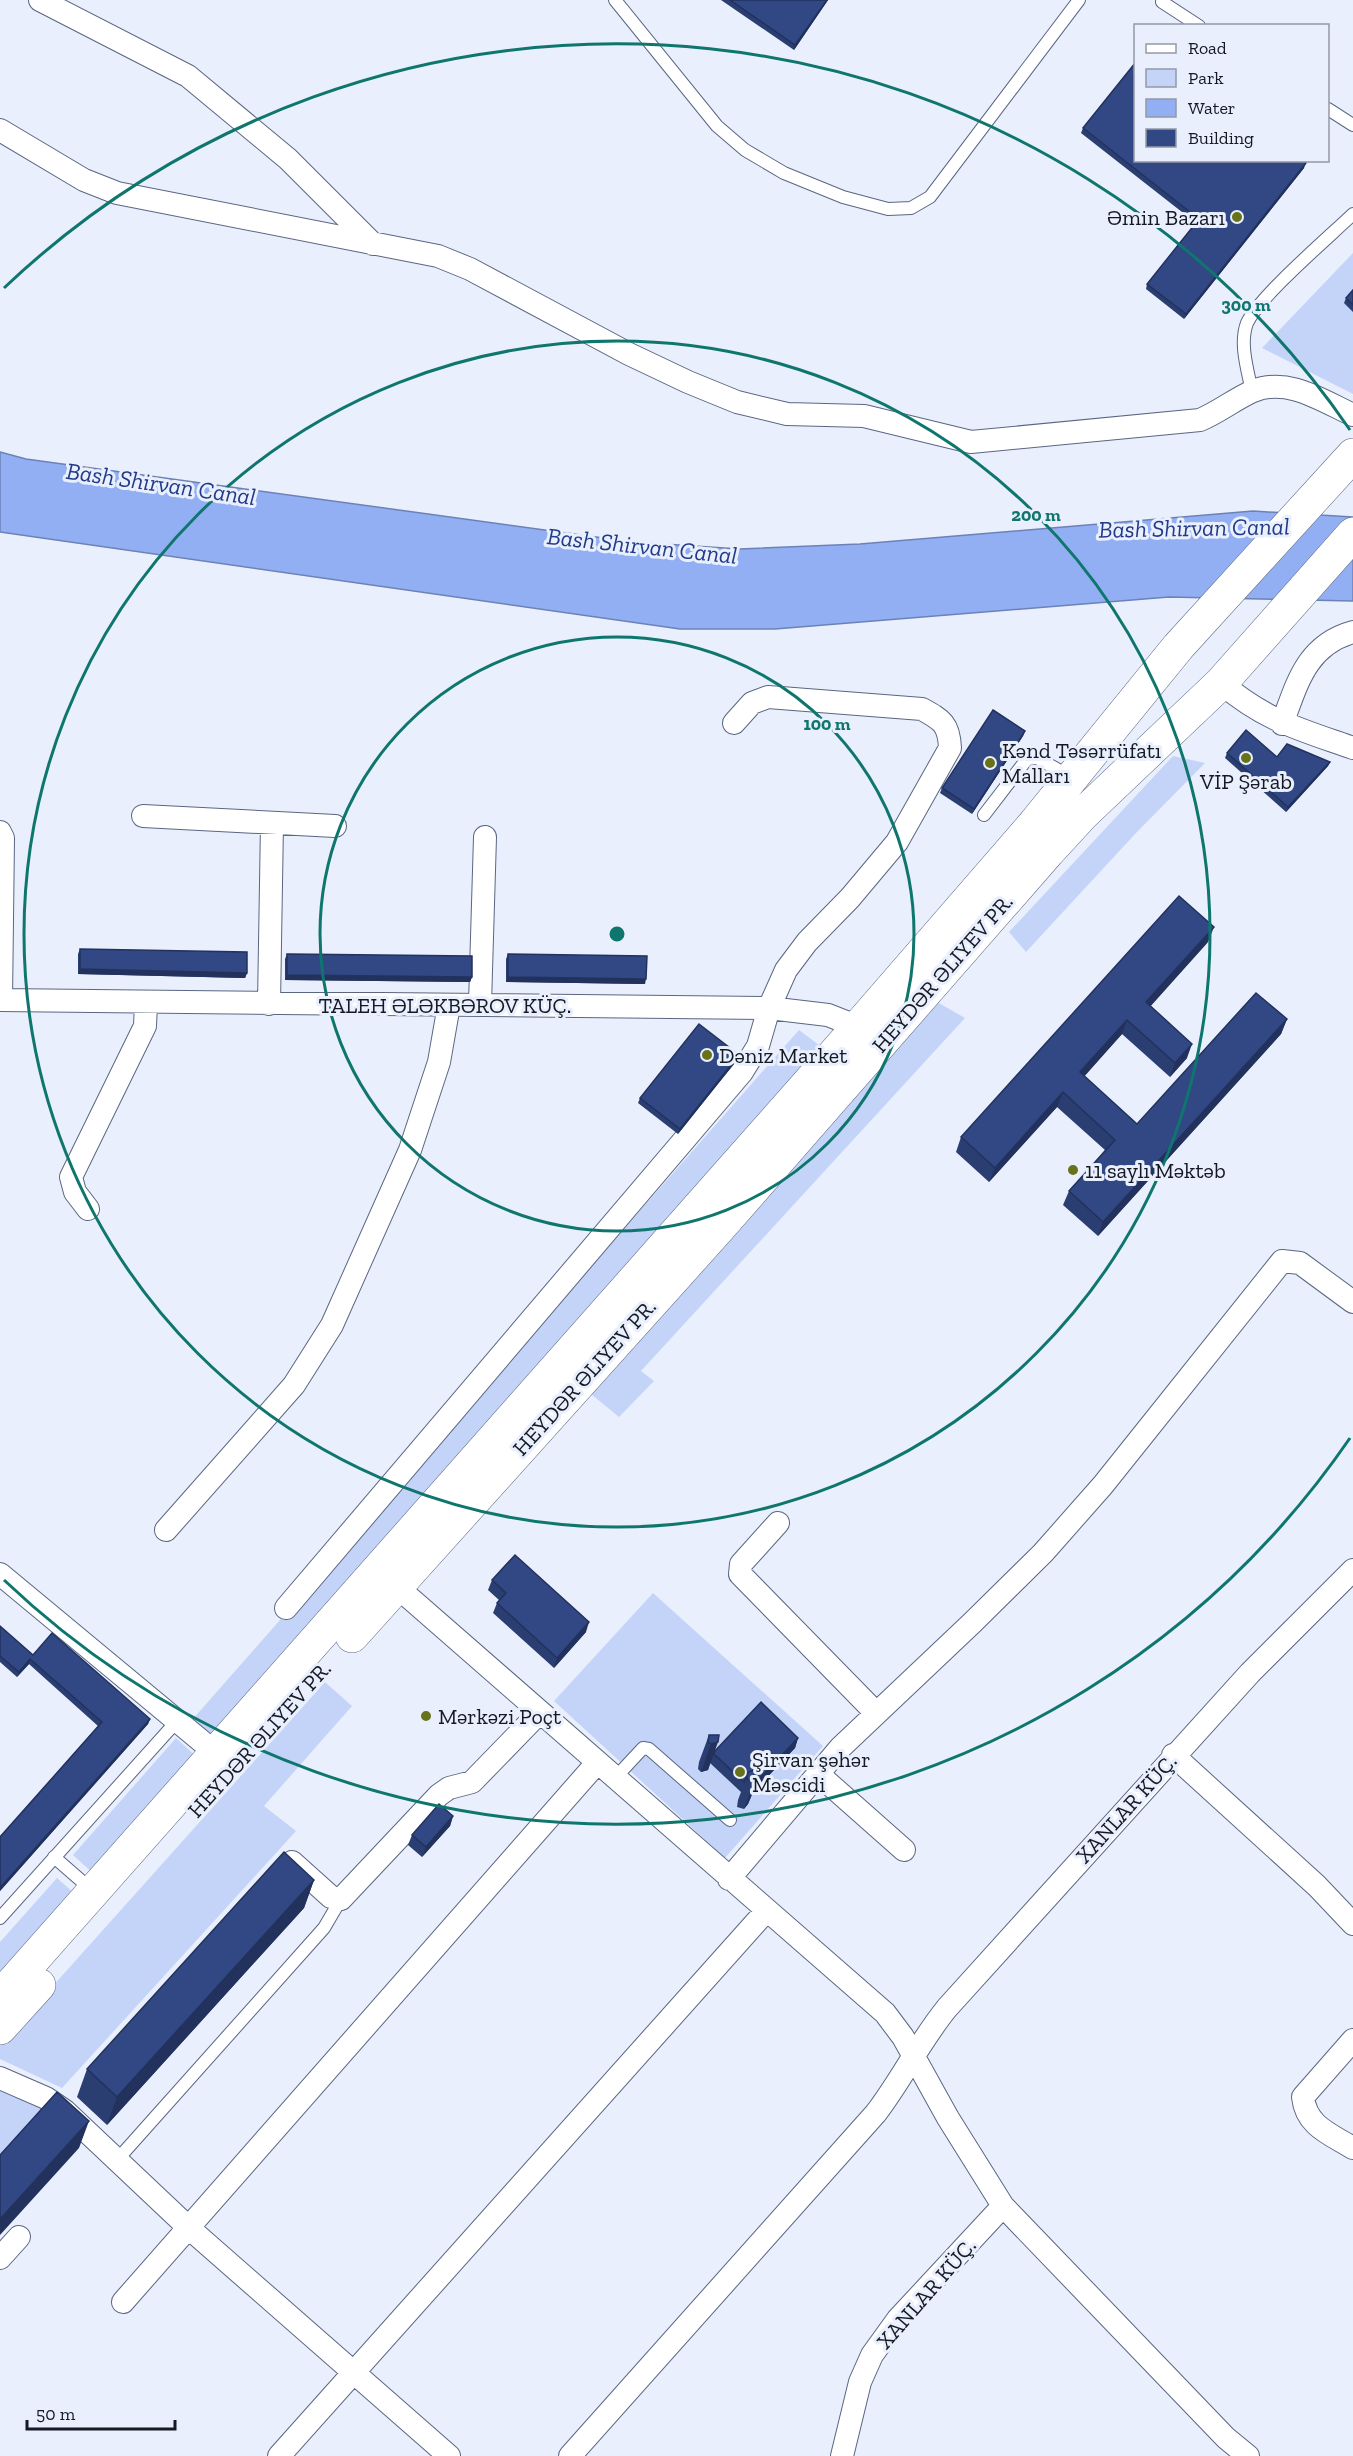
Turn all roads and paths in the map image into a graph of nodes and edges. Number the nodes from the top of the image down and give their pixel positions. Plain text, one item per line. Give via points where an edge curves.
1 (40, 0) edge
2 (615, 0) edge
3 (1079, 0) edge
4 (1162, 2) dead end
5 (1195, 24) edge
6 (1329, 110) edge
7 (1353, 125) edge
8 (0, 130) edge
9 (1353, 214) edge
10 (373, 244) junction
11 (1252, 392) junction
12 (1352, 414) edge
13 (1350, 458) edge
14 (1353, 534) edge
15 (1353, 632) edge
16 (1221, 683) junction
17 (1135, 699) junction
18 (734, 723) dead end
19 (1282, 724) junction
20 (1170, 730) junction
21 (1353, 748) edge
22 (1072, 777) junction
23 (984, 815) dead end
24 (143, 816) dead end
25 (272, 823) junction
26 (335, 825) dead end
27 (0, 832) edge
28 (485, 837) dead end
29 (1, 1000) edge
30 (146, 1002) junction
31 (269, 1004) junction
32 (480, 1004) junction
33 (449, 1005) junction
34 (769, 1008) junction
35 (871, 1033) junction
36 (88, 1209) dead end
37 (1353, 1302) edge
38 (778, 1523) dead end
39 (166, 1530) dead end
40 (1353, 1570) edge
41 (0, 1574) edge
42 (396, 1586) junction
43 (286, 1608) dead end
44 (875, 1712) junction
45 (539, 1713) junction
46 (177, 1721) junction
47 (217, 1754) junction
48 (1173, 1755) junction
49 (596, 1764) junction
50 (817, 1773) junction
51 (615, 1778) junction
52 (729, 1820) dead end
53 (904, 1850) dead end
54 (54, 1857) junction
55 (291, 1861) edge
56 (729, 1879) junction
57 (94, 1892) junction
58 (341, 1899) junction
59 (767, 1910) junction
60 (0, 1918) edge
61 (1353, 1924) edge
62 (0, 1997) edge
63 (0, 2028) edge
64 (1353, 2040) edge
65 (913, 2059) junction
66 (0, 2078) edge
67 (1353, 2148) edge
68 (117, 2160) junction
69 (1003, 2206) junction
70 (190, 2229) junction
71 (20, 2237) dead end
72 (0, 2258) edge
73 (123, 2302) dead end
74 (354, 2372) junction
75 (279, 2456) edge
76 (449, 2456) edge
77 (570, 2456) edge
78 (842, 2456) edge
79 (1248, 2456) edge

1 - 10 street via 188,76 288,159
2 - 3 lane via 717,126 745,150 843,197 888,208 911,208 930,197
4 - 5 lane
6 - 7 lane
8 - 10 street via 84,180 117,193
9 - 11 lane via 1265,299 1247,323 1244,346
10 - 11 street via 438,256 470,269 688,382 737,402 787,414 864,416 971,442 1200,420
11 - 12 street via 1278,385 1303,391
13 - 17 main road, HEYDƏR ƏLIYEV PR.
14 - 16 main road, HEYDƏR ƏLIYEV PR.
15 - 19 street via 1338,637 1304,668
16 - 19 street
16 - 20 main road, HEYDƏR ƏLIYEV PR.
17 - 20 main road
17 - 22 main road, HEYDƏR ƏLIYEV PR.
18 - 34 street via 752,703 768,697 922,709 939,719 949,732 950,748 942,765 897,842 807,942 786,970
19 - 21 street
20 - 35 main road, HEYDƏR ƏLIYEV PR.
22 - 23 lane via 1038,758 1027,759
22 - 35 main road, HEYDƏR ƏLIYEV PR.
24 - 25 street
25 - 26 street
25 - 31 street
27 - 29 street
28 - 32 street
29 - 30 street, TALEH ƏLƏKBƏROV KÜÇ.
30 - 31 street, TALEH ƏLƏKBƏROV KÜÇ.
30 - 36 street via 145,1026 72,1177 75,1192
31 - 33 street, TALEH ƏLƏKBƏROV KÜÇ.
32 - 33 street, TALEH ƏLƏKBƏROV KÜÇ.
32 - 34 street, TALEH ƏLƏKBƏROV KÜÇ.
33 - 39 street via 438,1062 410,1150 332,1325 294,1385
34 - 35 street, TALEH ƏLƏKBƏROV KÜÇ. via 828,1016
34 - 43 street via 758,1046 742,1072
35 - 42 main road, HEYDƏR ƏLIYEV PR.
35 - 47 main road, HEYDƏR ƏLIYEV PR.
37 - 44 street via 1300,1263 1282,1261 1058,1536 972,1623
38 - 44 street via 741,1564 740,1574
40 - 48 street, XANLAR KÜÇ.
41 - 46 street
42 - 45 street
42 - 63 main road, HEYDƏR ƏLIYEV PR.
44 - 50 street
45 - 49 street
45 - 58 street via 478,1777 439,1795
46 - 47 street
46 - 54 lane
47 - 57 main road, HEYDƏR ƏLIYEV PR.
48 - 61 street via 1317,1886
48 - 65 street, XANLAR KÜÇ. via 947,2008
49 - 51 street
49 - 70 street
50 - 53 street
50 - 56 street
51 - 52 lane via 643,1748 649,1749
51 - 56 street
54 - 57 lane
54 - 60 lane
55 - 58 street via 331,1897
56 - 59 street
57 - 62 main road, HEYDƏR ƏLIYEV PR.
58 - 68 lane via 324,1928
59 - 65 street via 885,2013
59 - 74 street
64 - 67 street via 1303,2097 1304,2112 1317,2126
65 - 69 street
65 - 77 street, XANLAR KÜÇ. via 876,2113
66 - 68 street via 65,2111
68 - 70 street
69 - 78 street, XANLAR KÜÇ. via 898,2319 872,2355 860,2382
69 - 79 street via 1226,2438
70 - 73 street
70 - 74 street
71 - 72 street
74 - 75 street
74 - 76 street

